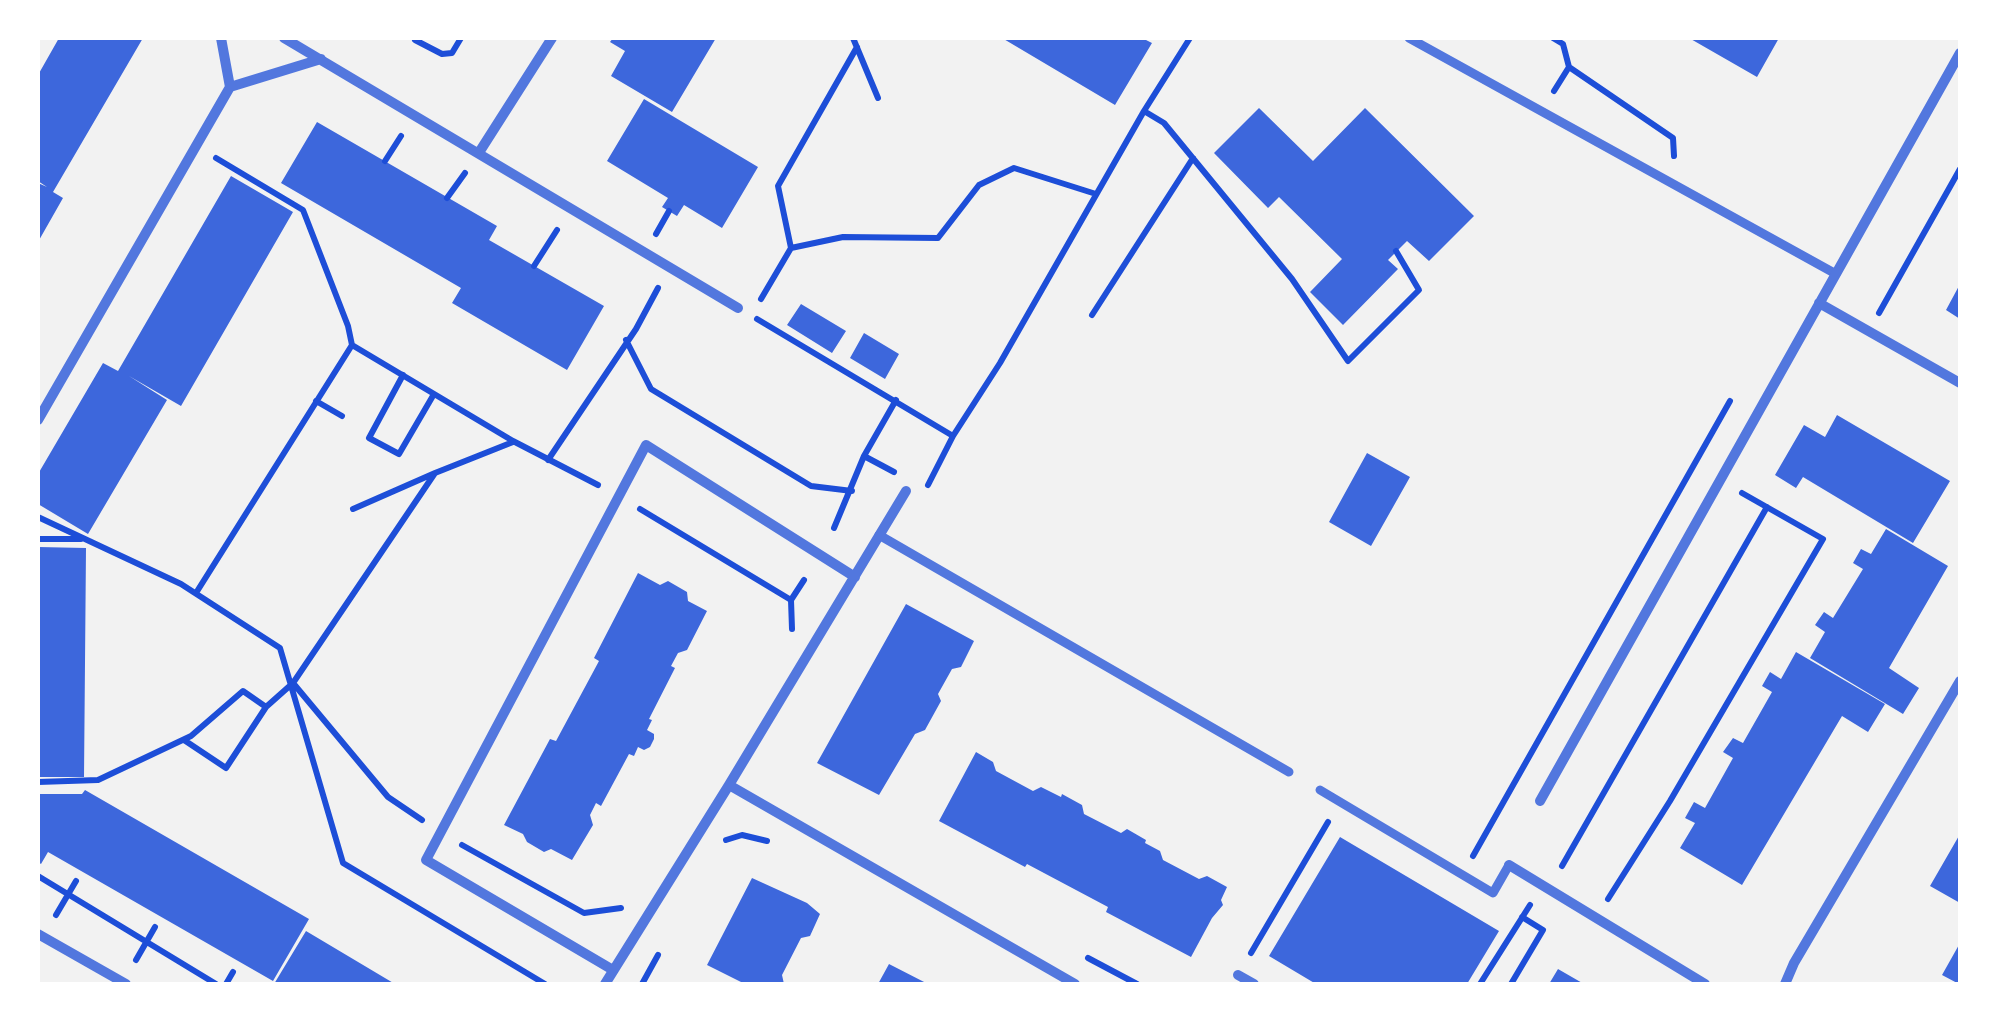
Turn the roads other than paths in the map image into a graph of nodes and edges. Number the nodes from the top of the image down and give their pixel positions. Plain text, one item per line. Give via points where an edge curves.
1 (221, 38) edge
2 (284, 38) edge
3 (552, 38) edge
4 (1409, 38) edge
5 (1960, 53) edge
6 (321, 59) junction
7 (230, 88) junction
8 (480, 152) junction
9 (1836, 274) junction
10 (1819, 303) junction
11 (738, 308) dead end
12 (1960, 382) edge
13 (38, 420) edge
14 (906, 491) dead end
15 (880, 535) junction
16 (855, 577) junction
17 (1960, 680) edge
18 (1288, 772) dead end
19 (730, 785) junction
20 (1320, 790) dead end
21 (1540, 800) dead end
22 (1508, 865) joint
23 (38, 934) edge
24 (613, 970) junction
25 (1241, 970) road end
26 (126, 984) edge
27 (605, 984) edge
28 (1075, 984) edge
29 (1254, 984) edge
30 (1705, 984) edge
31 (1785, 984) edge

1 - 7 street
2 - 6 street
3 - 8 street
4 - 9 street
5 - 9 street
6 - 7 street
6 - 8 street
7 - 13 street
8 - 11 street
9 - 10 street
10 - 12 street
10 - 21 street
14 - 15 street
15 - 16 street
15 - 18 street
16 - 19 street
16 - 24 street via 646,446 426,860
17 - 31 street
19 - 24 street
19 - 28 street
20 - 22 street via 1494,893
22 - 30 street
23 - 26 street
24 - 27 street
25 - 29 street

